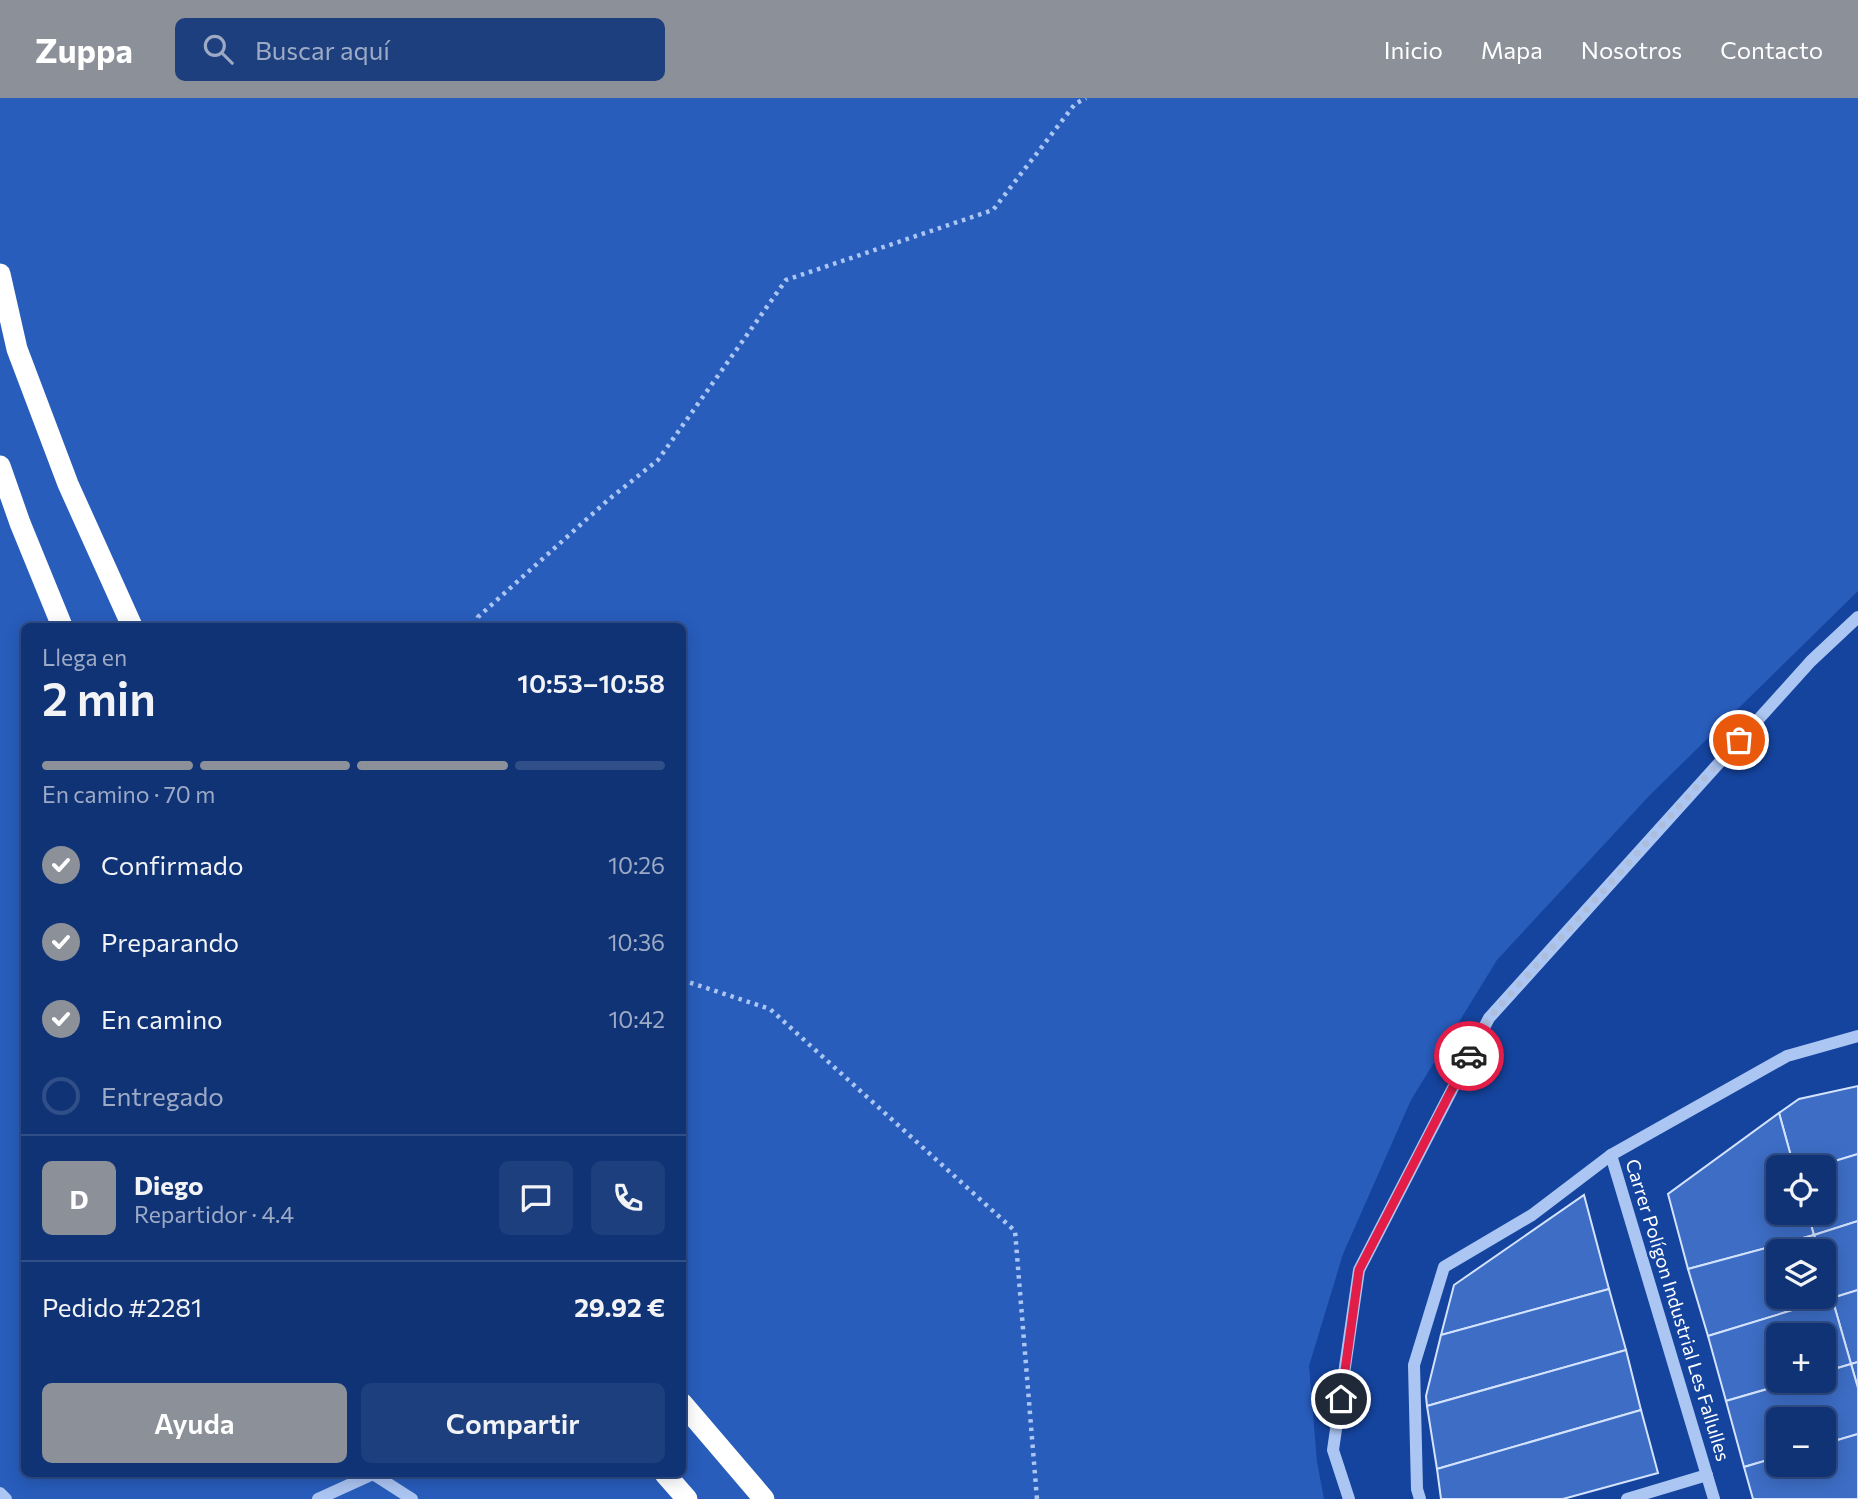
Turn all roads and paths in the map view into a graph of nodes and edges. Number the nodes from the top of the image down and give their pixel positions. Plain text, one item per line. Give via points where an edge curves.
1 (1086, 98) edge
2 (0, 274) edge
3 (0, 466) edge
4 (1858, 617) edge
5 (61, 623) edge
6 (131, 623) edge
7 (478, 623) edge
8 (686, 981) edge
9 (1858, 1036) edge
10 (1611, 1155) junction
11 (686, 1408) edge
12 (1707, 1475) junction
13 (366, 1477) edge
14 (378, 1477) edge
15 (668, 1477) edge
16 (0, 1493) edge
17 (6, 1499) edge
18 (318, 1499) edge
19 (412, 1499) edge
20 (687, 1499) edge
21 (764, 1499) edge
22 (1037, 1499) edge
23 (1349, 1499) edge
24 (1420, 1499) edge
25 (1627, 1499) edge
26 (1714, 1499) edge

1 - 7 path via 1075,104 993,210 786,280 658,460 478,617
2 - 6 highway via 17,349 68,484
3 - 5 highway
4 - 23 street via 1811,661 1489,1018 1359,1270 1333,1450
8 - 22 path via 769,1009 1015,1231
9 - 10 street, Carrer Polígon Industrial Les Fallulles via 1787,1056
10 - 12 street, Carrer Polígon Industrial Les Fallulles
10 - 24 street via 1532,1215 1444,1267 1414,1365
11 - 21 highway
12 - 25 street
12 - 26 street, Carrer Polígon Industrial Les Fallulles
13 - 18 street
14 - 19 street
15 - 20 highway
16 - 17 street

